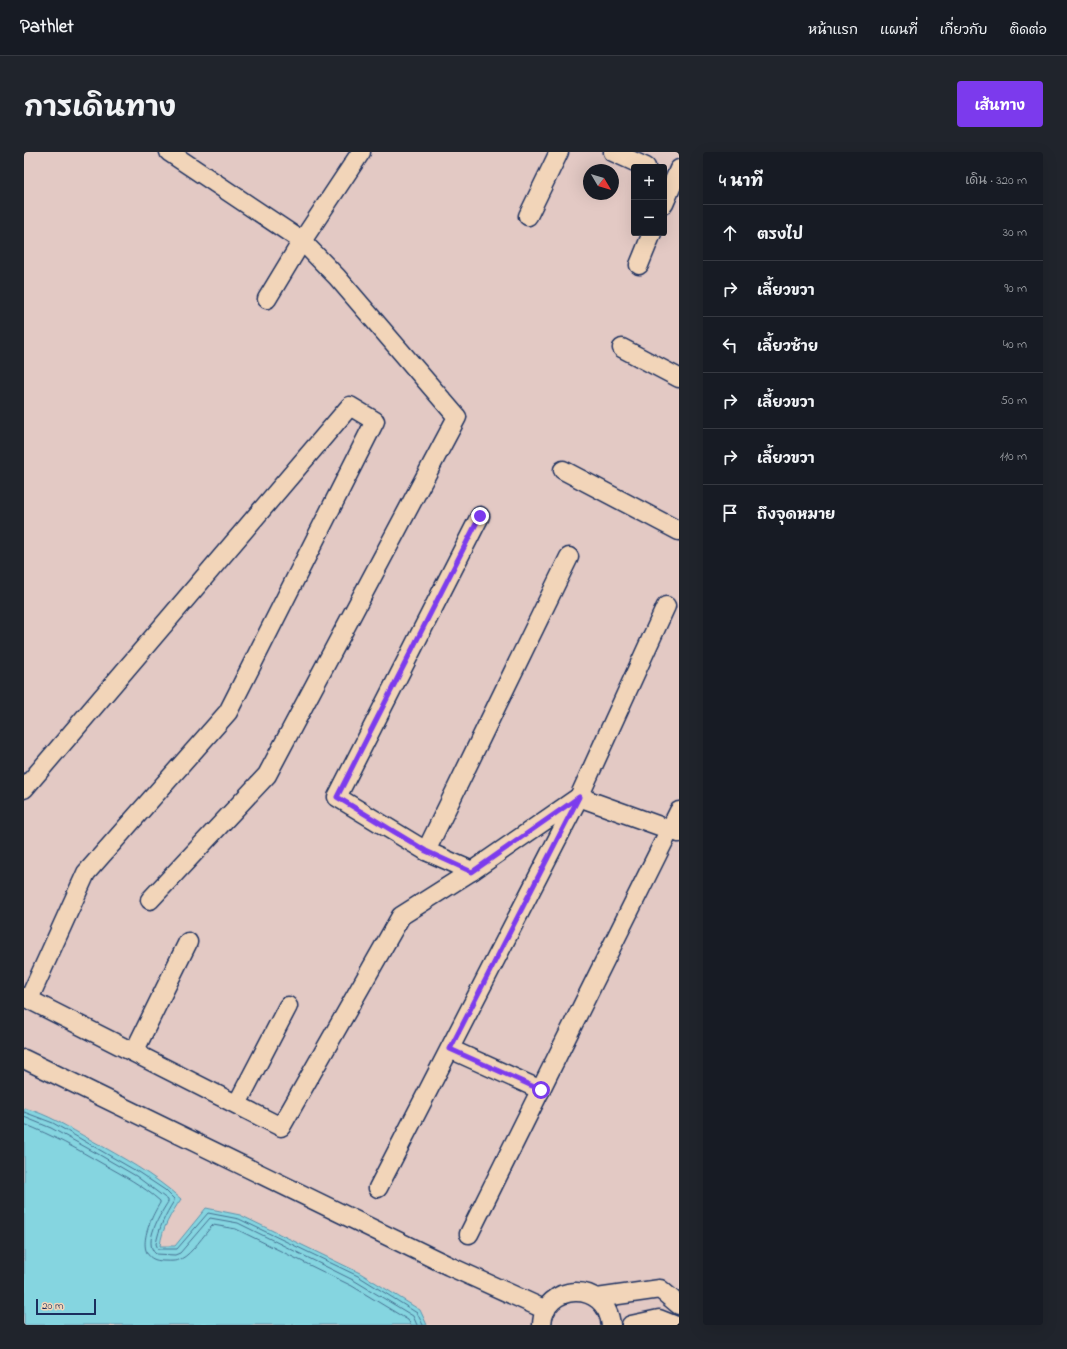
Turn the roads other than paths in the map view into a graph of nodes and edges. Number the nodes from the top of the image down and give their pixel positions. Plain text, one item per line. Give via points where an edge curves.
1 (171, 152) edge
2 (361, 152) edge
3 (559, 152) edge
4 (613, 152) edge
5 (639, 164) edge
6 (672, 175) edge
7 (665, 200) edge
8 (528, 216) dead end
9 (651, 236) edge
10 (302, 241) junction
11 (639, 265) dead end
12 (267, 299) dead end
13 (622, 348) dead end
14 (679, 378) edge
15 (563, 470) dead end
16 (480, 516) dead end
17 (679, 531) edge
18 (569, 557) dead end
19 (666, 606) dead end
20 (24, 790) edge
21 (579, 797) junction
22 (679, 811) edge
23 (675, 831) edge
24 (426, 851) junction
25 (472, 872) junction
26 (150, 900) dead end
27 (188, 942) dead end
28 (27, 998) edge
29 (288, 1006) dead end
30 (450, 1049) junction
31 (134, 1052) junction
32 (24, 1059) edge
33 (541, 1090) junction
34 (237, 1104) junction
35 (378, 1188) dead end
36 (469, 1234) dead end
37 (597, 1298) junction
38 (679, 1305) edge
39 (544, 1318) edge
40 (611, 1325) edge
41 (631, 1325) edge
42 (674, 1325) edge

1 - 10 street
2 - 10 street
3 - 8 street
4 - 5 street
6 - 7 street
9 - 11 street
10 - 12 street
10 - 26 street via 457,418 267,775
13 - 14 street
15 - 17 street
16 - 24 street via 337,797
18 - 24 street
19 - 21 street
20 - 28 street via 350,406 375,421 228,712 86,873
21 - 23 street
21 - 25 street
21 - 30 street
22 - 23 street
23 - 33 street
24 - 25 street
25 - 34 street via 401,916 281,1127
27 - 31 street
28 - 31 street
29 - 34 street
30 - 33 street
30 - 35 street
31 - 34 street
32 - 39 street via 442,1263
33 - 36 street
37 - 38 street via 660,1289
37 - 39 street via 586,1293 563,1294 553,1301
37 - 40 street via 605,1307
41 - 42 street via 659,1319

